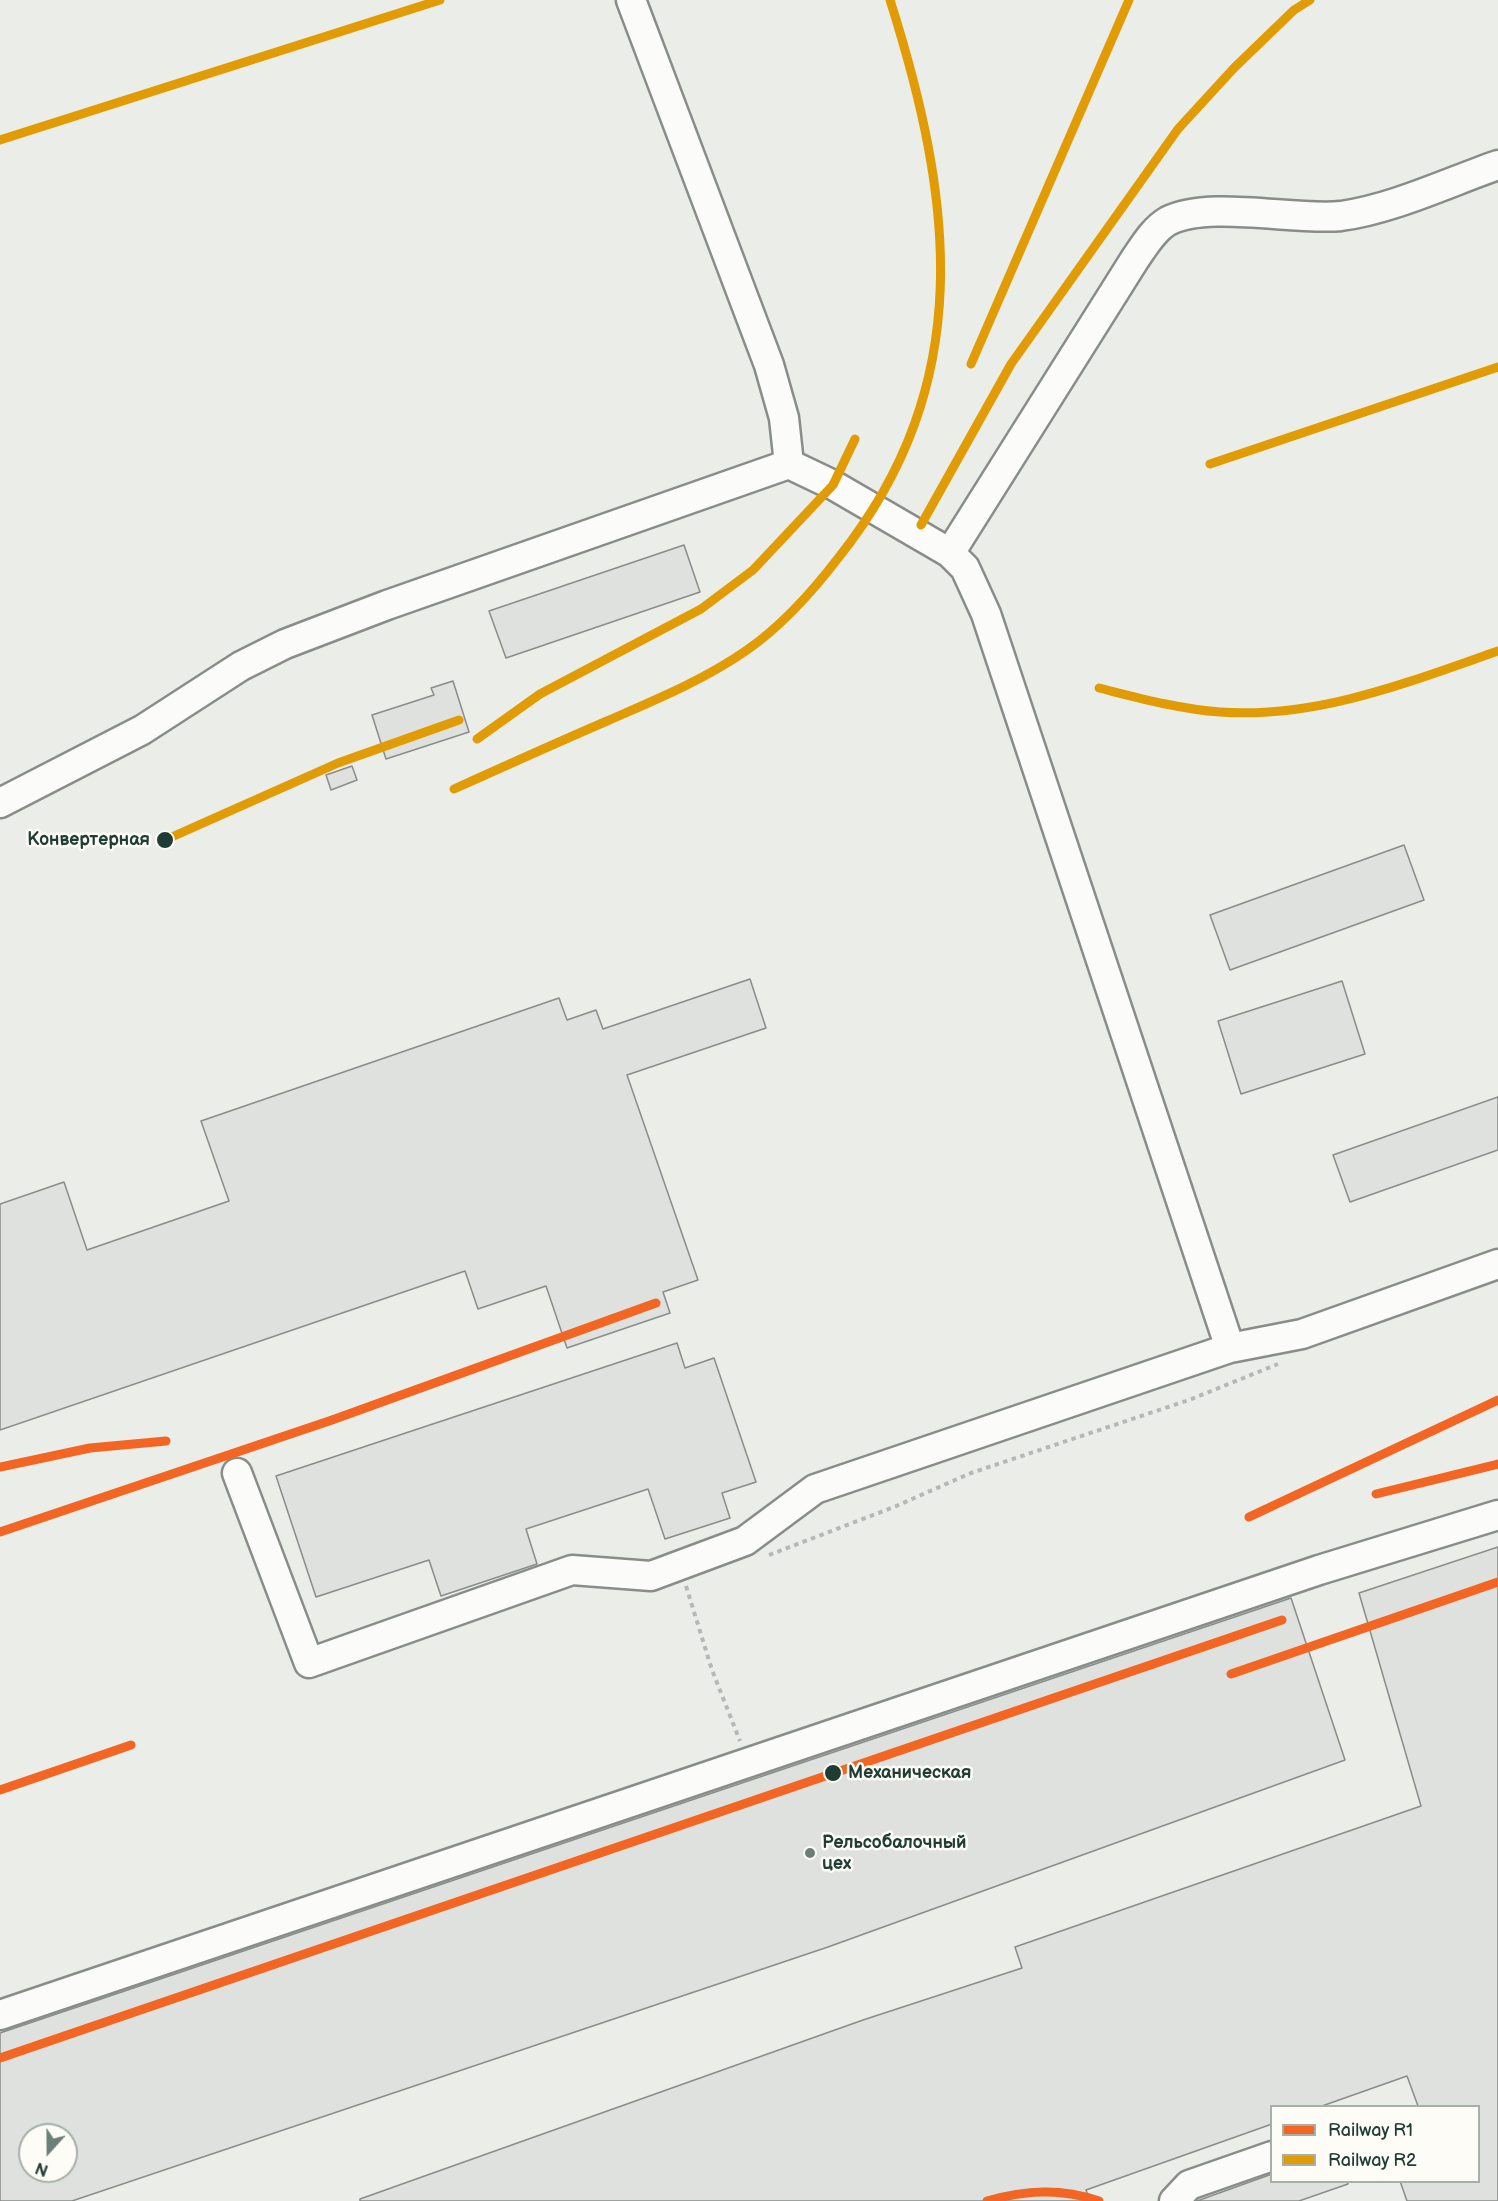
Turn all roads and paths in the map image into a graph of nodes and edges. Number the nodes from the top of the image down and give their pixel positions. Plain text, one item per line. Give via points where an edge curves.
1 (631, 0) edge
2 (1498, 165) edge
3 (789, 464) junction
4 (951, 554) junction
5 (0, 803) edge
6 (1498, 1264) edge
7 (1230, 1348) junction
8 (1280, 1364) dead end
9 (237, 1473) dead end
10 (1498, 1515) edge
11 (760, 1558) dead end
12 (697, 1582) dead end
13 (746, 1761) junction
14 (0, 2015) edge
15 (1270, 2157) edge
16 (1174, 2201) edge

1 - 3 lane via 769,365 784,418
2 - 4 lane via 1370,210 1340,216 1214,213 1168,221 1135,259
3 - 4 lane via 833,485
3 - 5 lane via 285,644 241,666 142,730
4 - 7 lane via 965,567 986,614
6 - 7 lane via 1302,1334
7 - 9 lane via 815,1489 746,1541 651,1576 572,1570 309,1663
8 - 11 path via 1189,1401 971,1473
10 - 13 lane via 1319,1570
12 - 13 path via 686,1586
13 - 14 lane
15 - 16 lane via 1189,2186

